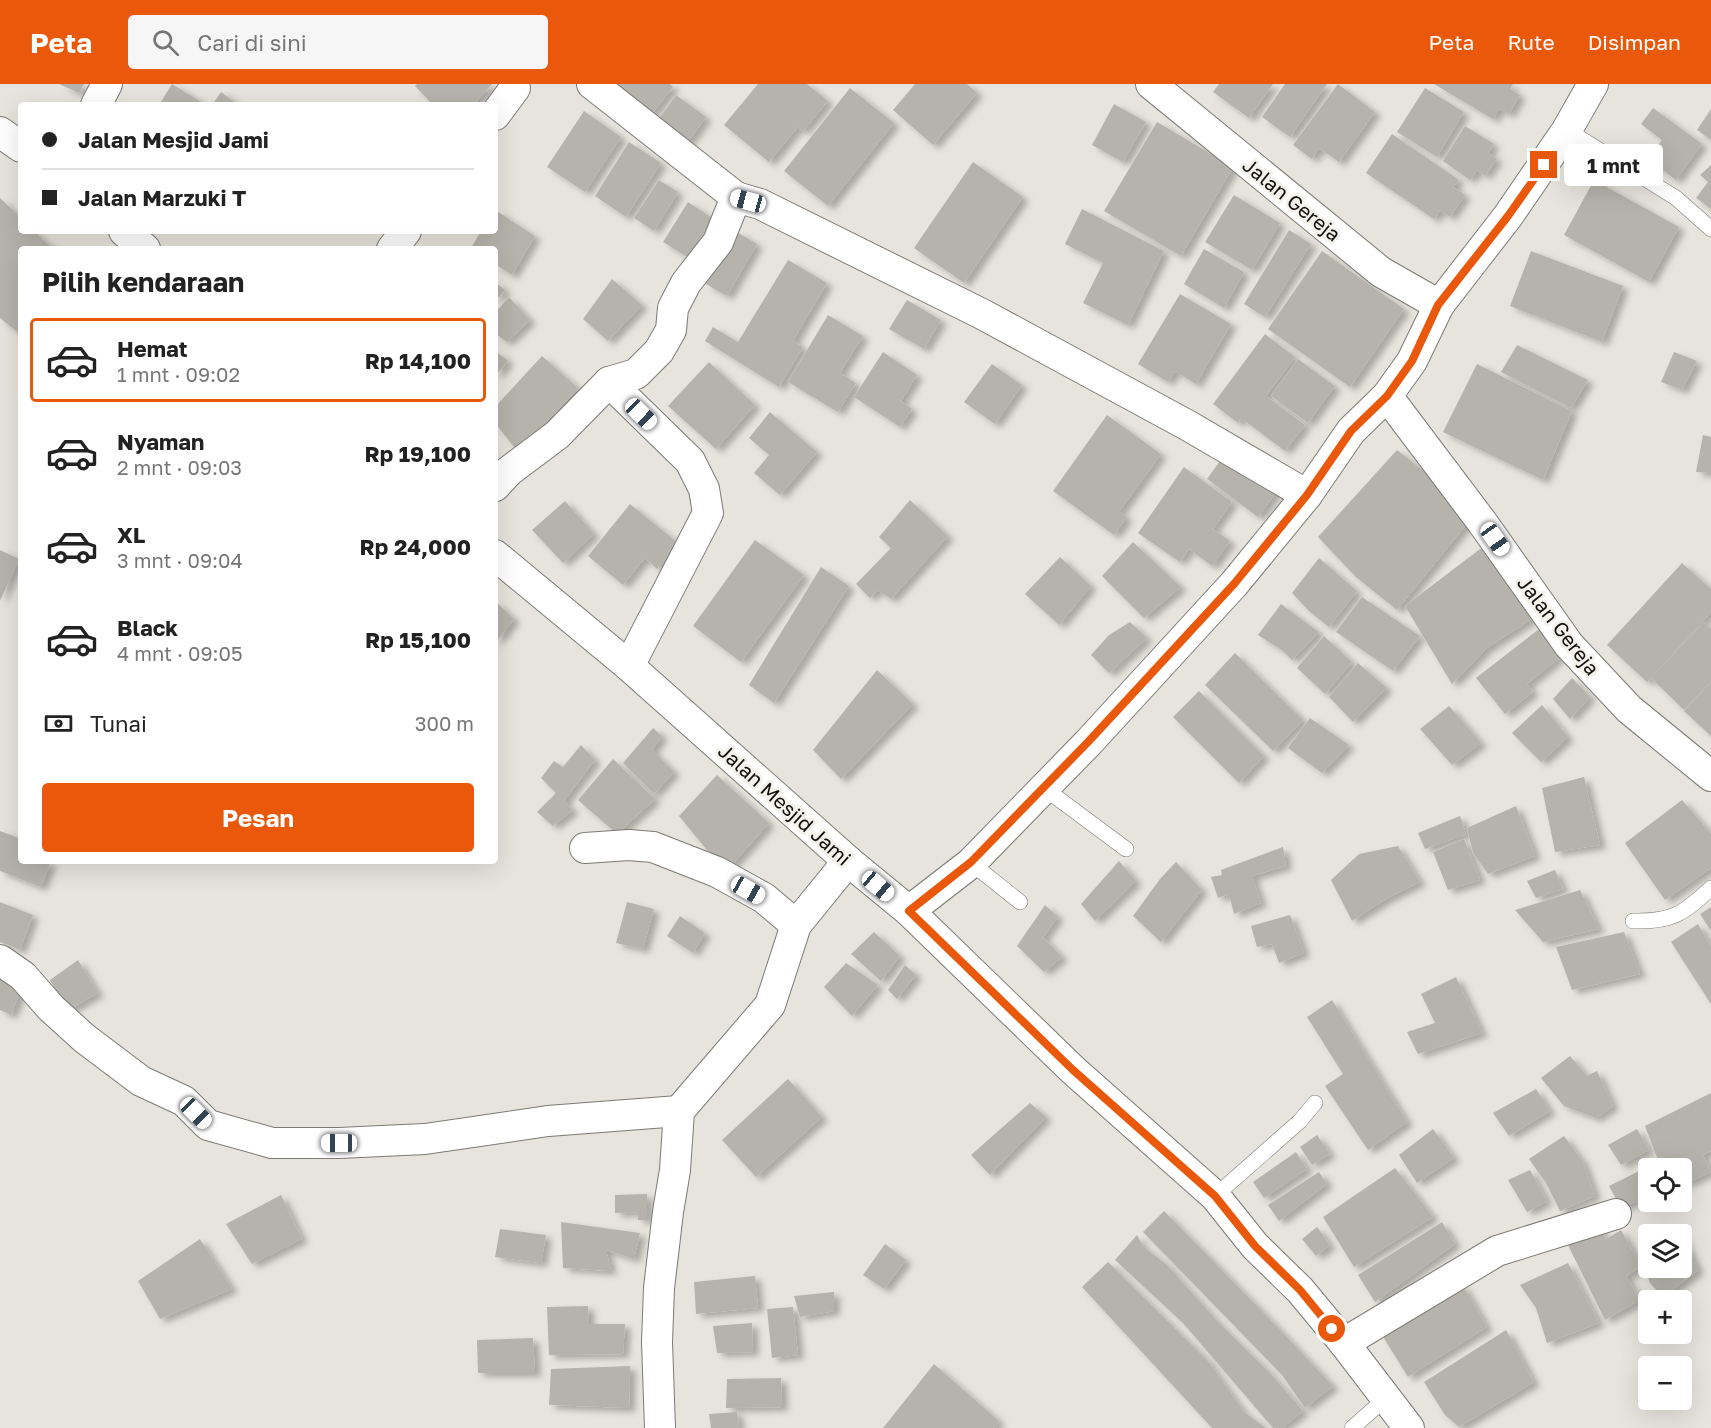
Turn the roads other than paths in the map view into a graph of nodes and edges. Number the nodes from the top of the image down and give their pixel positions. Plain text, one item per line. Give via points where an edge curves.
1 (107, 84) edge
2 (592, 84) edge
3 (1151, 84) edge
4 (1593, 84) edge
5 (515, 88) dead end
6 (98, 102) edge
7 (498, 111) edge
8 (1567, 130) junction
9 (0, 132) edge
10 (18, 145) edge
11 (736, 197) junction
12 (1711, 229) edge
13 (128, 234) edge
14 (404, 234) edge
15 (142, 246) edge
16 (394, 246) edge
17 (1438, 305) junction
18 (609, 382) junction
19 (1387, 396) junction
20 (498, 483) edge
21 (1307, 495) junction
22 (498, 557) edge
23 (629, 666) junction
24 (1711, 776) edge
25 (1044, 788) junction
26 (585, 848) dead end
27 (1126, 849) dead end
28 (848, 861) junction
29 (971, 862) junction
30 (1711, 888) edge
31 (1020, 902) dead end
32 (909, 911) junction
33 (1633, 921) dead end
34 (796, 925) junction
35 (0, 960) edge
36 (1315, 1103) dead end
37 (679, 1111) junction
38 (1215, 1196) junction
39 (1616, 1214) dead end
40 (1344, 1343) junction
41 (1386, 1398) junction
42 (660, 1428) edge
43 (1352, 1428) edge
44 (1409, 1428) edge

1 - 6 street
2 - 11 street
3 - 17 street, Jalan Gereja via 1381,272
4 - 8 street
5 - 7 street
8 - 12 lane via 1676,198
8 - 17 street via 1508,216
9 - 10 street
11 - 18 street via 718,242 686,283 673,308 671,330 659,351 636,374
11 - 21 street via 760,204 982,314
13 - 15 street
14 - 16 street
17 - 19 street via 1412,361
18 - 20 street via 557,435
18 - 23 street via 690,461 704,489 708,513
19 - 21 street via 1351,431
19 - 24 street, Jalan Gereja via 1569,645 1629,709
21 - 25 street via 1234,584
22 - 23 street, Jalan Mesjid Jami
23 - 28 street, Jalan Mesjid Jami
25 - 27 lane
25 - 29 street
26 - 34 street via 653,847 717,872 764,898
28 - 32 street, Jalan Mesjid Jami
28 - 34 street
29 - 31 lane
29 - 32 street
30 - 33 lane via 1674,917
32 - 38 street, Jalan Mesjid Jami via 1073,1070
34 - 37 street via 770,1005
35 - 37 street via 23,976 84,1038 141,1081 184,1101 208,1125 272,1143 425,1139 548,1121
36 - 38 lane
37 - 42 street via 659,1288
38 - 40 street, Jalan Mesjid Jami
39 - 40 street via 1497,1251
40 - 41 street, Jalan Mesjid Jami
41 - 43 lane
41 - 44 street, Jalan Mesjid Jami

